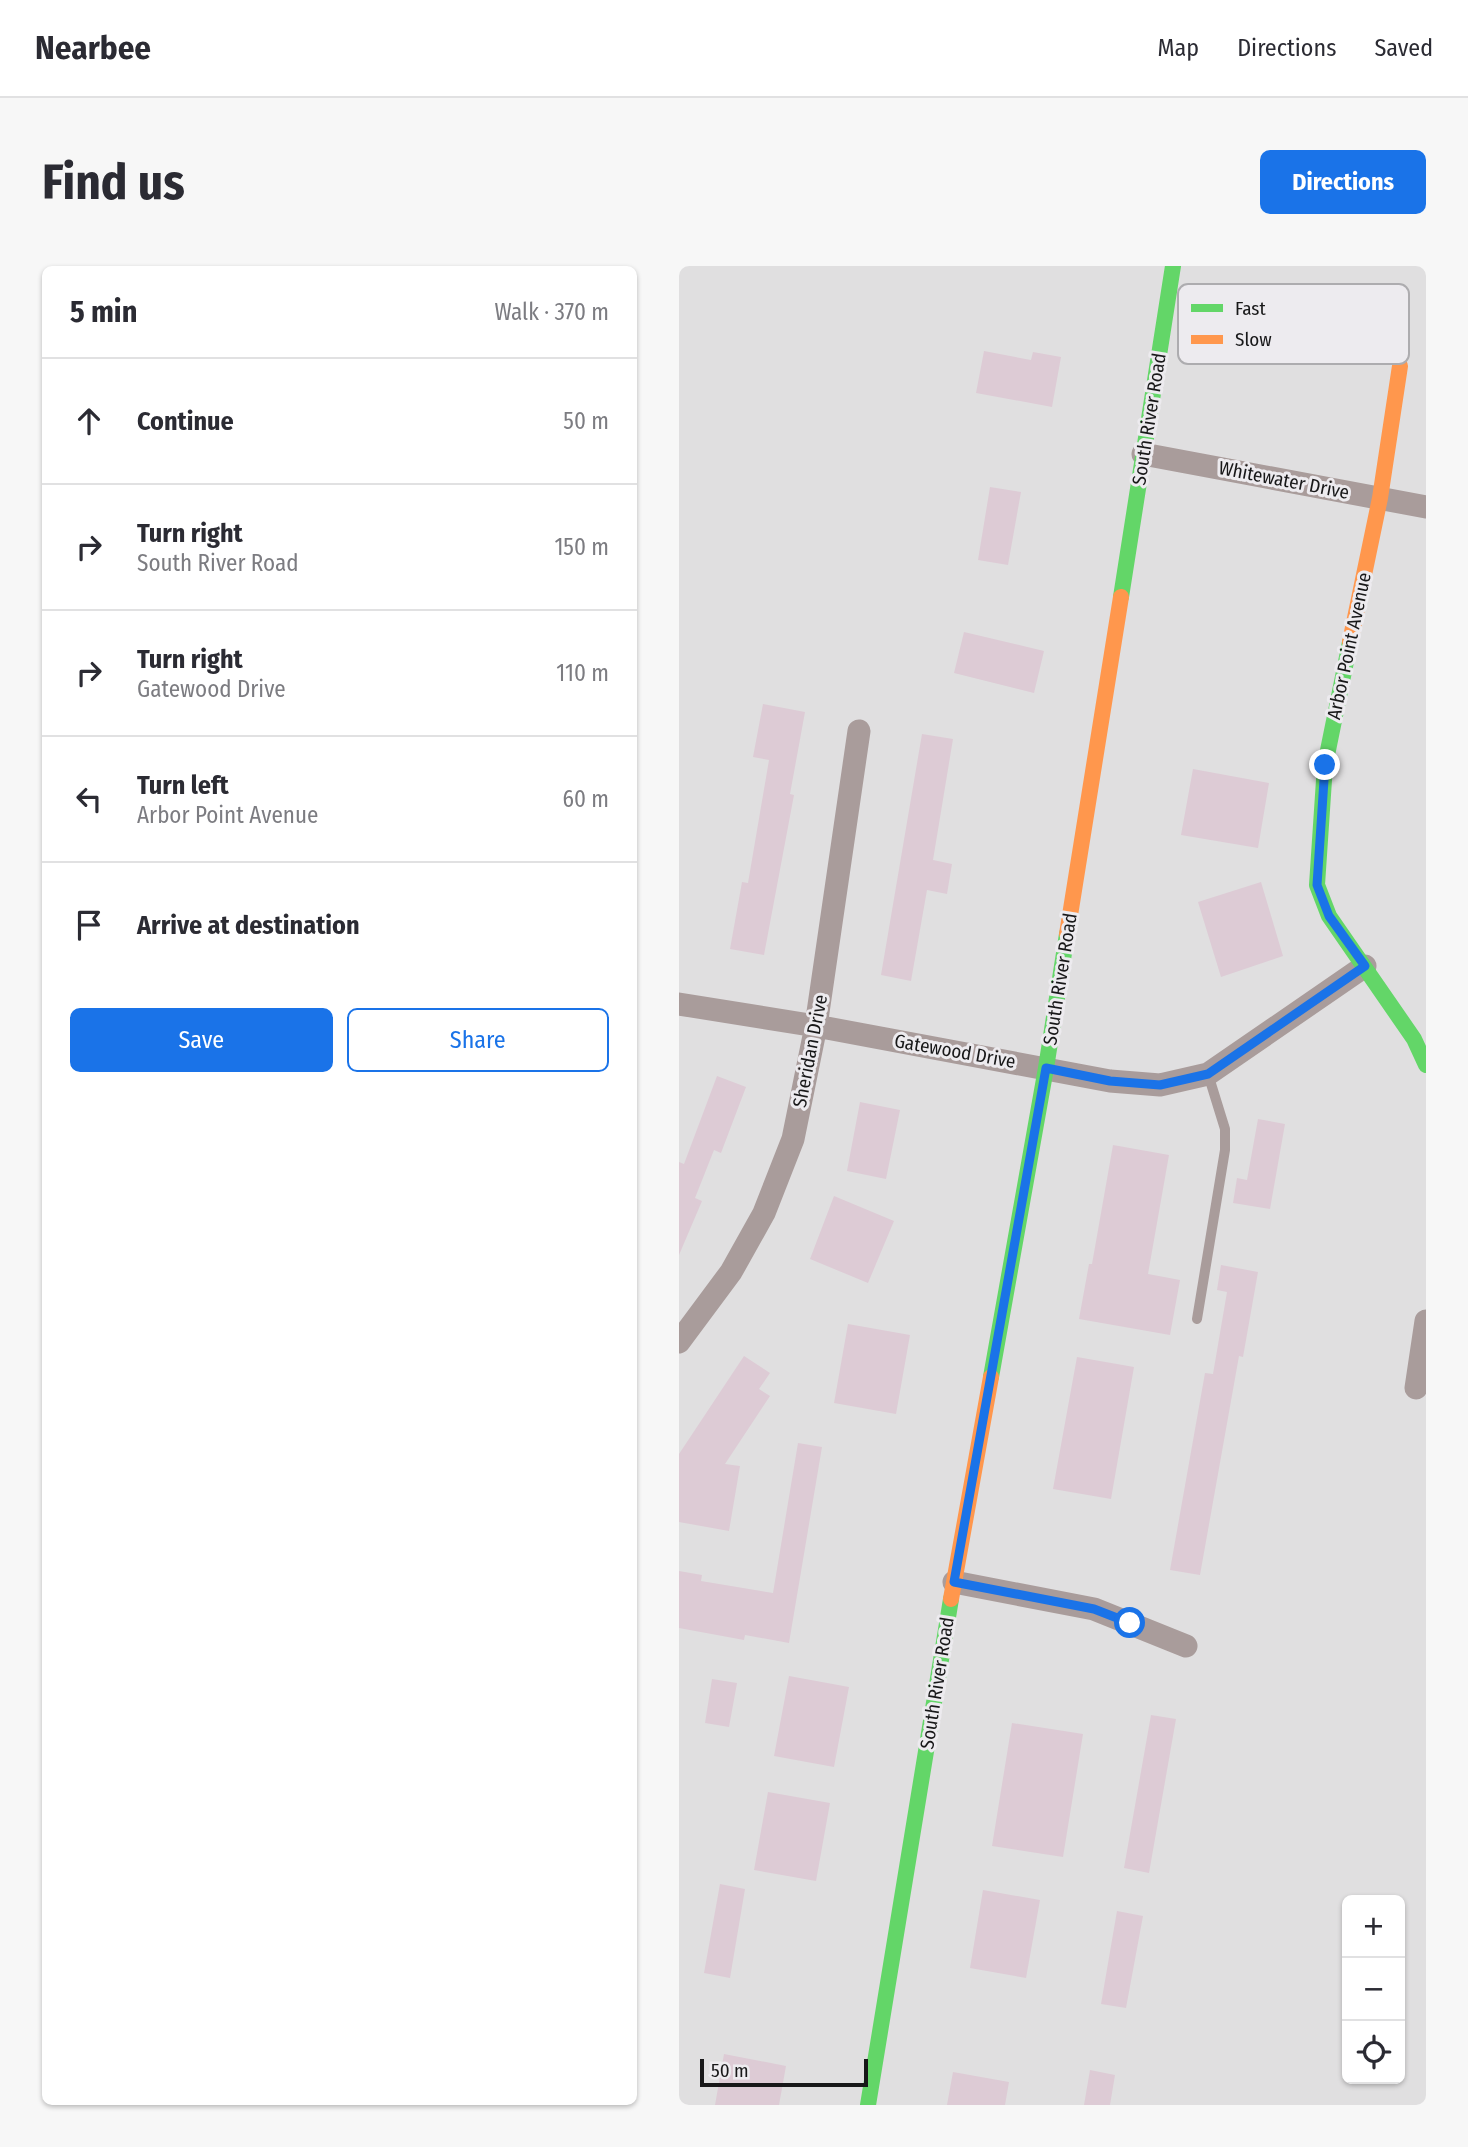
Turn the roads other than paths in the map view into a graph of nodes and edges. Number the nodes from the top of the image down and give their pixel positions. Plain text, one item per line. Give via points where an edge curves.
1 (1174, 266) edge
2 (1400, 366) dead end
3 (1143, 454) junction
4 (1380, 498) junction
5 (1426, 507) edge
6 (859, 731) dead end
7 (1365, 966) junction
8 (679, 1004) edge
9 (817, 1026) junction
10 (1426, 1065) edge
11 (1046, 1068) junction
12 (1208, 1074) junction
13 (1197, 1319) dead end
14 (1426, 1321) edge
15 (679, 1342) edge
16 (1416, 1388) dead end
17 (954, 1582) junction
18 (1185, 1646) dead end
19 (868, 2105) edge

1 - 3 street, South River Road
2 - 4 street, Arbor Point Avenue
3 - 4 street, Whitewater Drive
3 - 11 street, South River Road
4 - 5 street, Whitewater Drive
4 - 7 street, Arbor Point Avenue via 1325,765 1317,885 1329,916
6 - 9 street, Sheridan Drive
7 - 10 street, Arbor Point Avenue
7 - 12 street, Gatewood Drive
8 - 9 street, Gatewood Drive
9 - 11 street, Gatewood Drive
9 - 15 street, Sheridan Drive via 793,1139 764,1213 731,1272
11 - 12 street, Gatewood Drive via 1160,1085
11 - 17 street, South River Road
12 - 13 lane via 1222,1115 1225,1150
14 - 16 street
17 - 18 street via 1094,1609
17 - 19 street, South River Road

